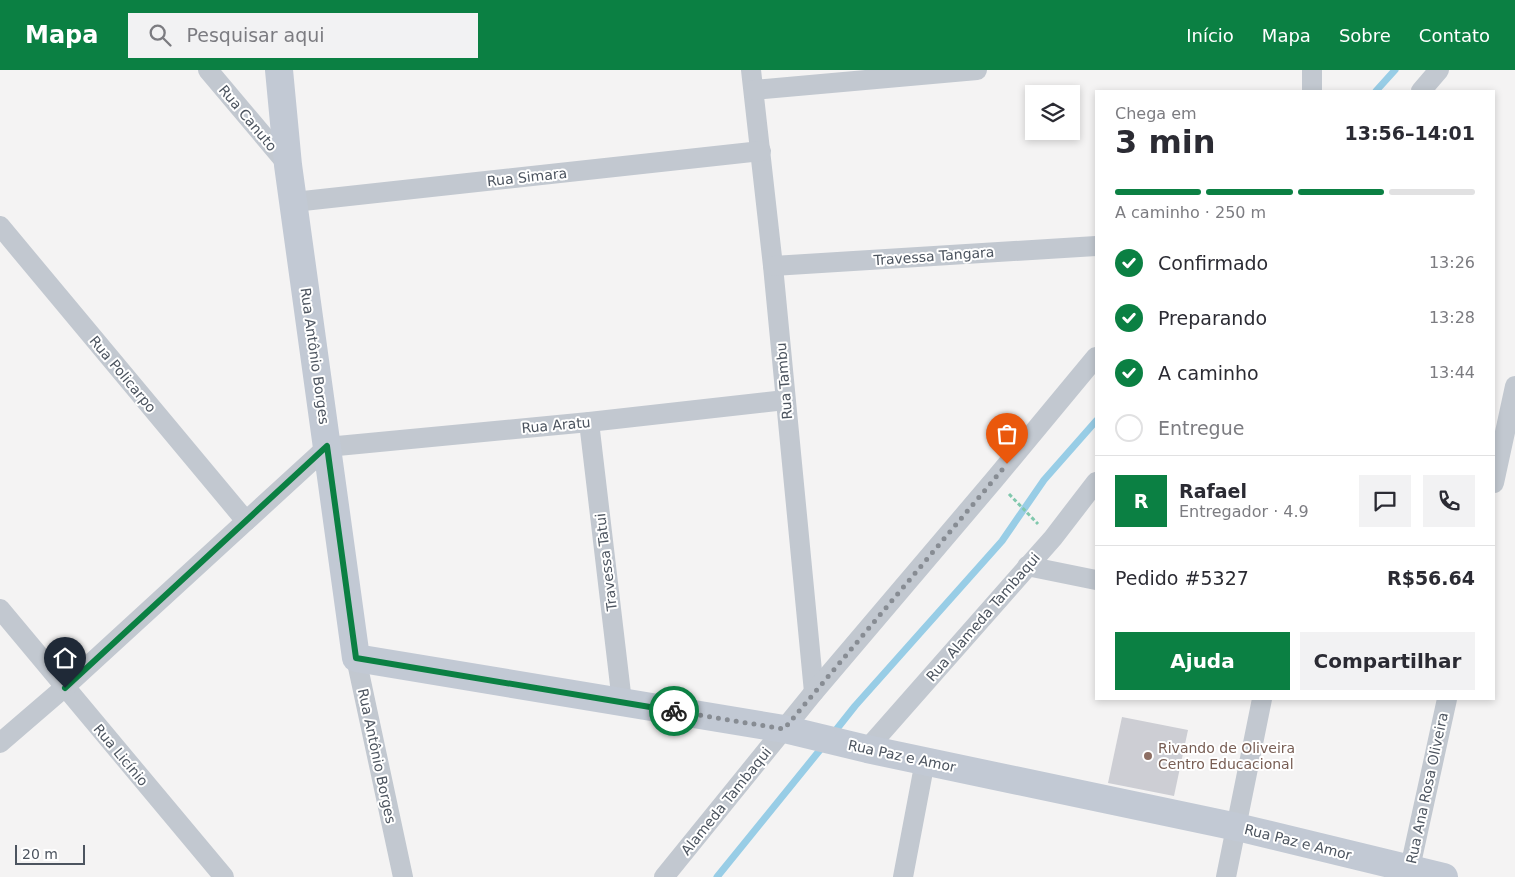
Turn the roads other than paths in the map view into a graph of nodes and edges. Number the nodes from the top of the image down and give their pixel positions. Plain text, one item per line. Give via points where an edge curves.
1 (208, 70) edge
2 (279, 70) edge
3 (751, 70) edge
4 (977, 70) edge
5 (1312, 70) edge
6 (1440, 70) edge
7 (754, 90) junction
8 (1312, 90) edge
9 (1422, 90) edge
10 (761, 151) junction
11 (288, 165) junction
12 (294, 202) junction
13 (0, 226) edge
14 (1095, 246) edge
15 (773, 266) junction
16 (1095, 358) edge
17 (1515, 386) edge
18 (785, 400) junction
19 (589, 422) junction
20 (327, 446) junction
21 (1495, 478) edge
22 (1095, 483) edge
23 (246, 521) junction
24 (1027, 566) junction
25 (1095, 580) edge
26 (0, 609) edge
27 (356, 658) junction
28 (65, 688) junction
29 (814, 692) junction
30 (1262, 700) edge
31 (1447, 700) edge
32 (622, 702) junction
33 (794, 732) junction
34 (0, 743) edge
35 (857, 746) junction
36 (925, 761) junction
37 (1237, 828) junction
38 (1409, 873) edge
39 (224, 877) edge
40 (403, 877) edge
41 (664, 877) edge
42 (903, 877) edge
43 (1226, 877) edge
44 (1444, 877) edge

1 - 11 street, Rua Canuto
2 - 11 street, Rua Antônio Borges
3 - 7 street, Rua Tambu
4 - 7 street
5 - 8 street
6 - 9 street
7 - 10 street, Rua Tambu
10 - 12 street, Rua Simara
10 - 15 street, Rua Tambu
11 - 12 street, Rua Antônio Borges
12 - 20 street, Rua Antônio Borges
13 - 23 street, Rua Policarpo
14 - 15 street, Travessa Tangara
15 - 18 street, Rua Tambu
16 - 29 street, Alameda Tambaqui
17 - 21 street
18 - 19 street, Rua Aratu
18 - 29 street, Rua Tambu
19 - 20 street, Rua Aratu
19 - 32 street, Travessa Tatui
20 - 23 street
20 - 27 street, Rua Antônio Borges
22 - 24 street, Rua Alameda Tambaqui
23 - 28 street
24 - 25 street
24 - 35 street, Rua Alameda Tambaqui
26 - 28 street, Rua Licínio
27 - 32 street, Rua Paz e Amor
27 - 40 street, Rua Antônio Borges
28 - 34 street
28 - 39 street, Rua Licínio
29 - 33 street, Alameda Tambaqui
30 - 37 street
31 - 38 street, Rua Ana Rosa Oliveira
32 - 33 street, Rua Paz e Amor
33 - 35 street, Rua Paz e Amor
33 - 41 street, Alameda Tambaqui
35 - 36 street, Rua Paz e Amor
36 - 37 street, Rua Paz e Amor
36 - 42 street
37 - 38 street, Rua Paz e Amor
37 - 43 street
38 - 44 street, Rua Paz e Amor

